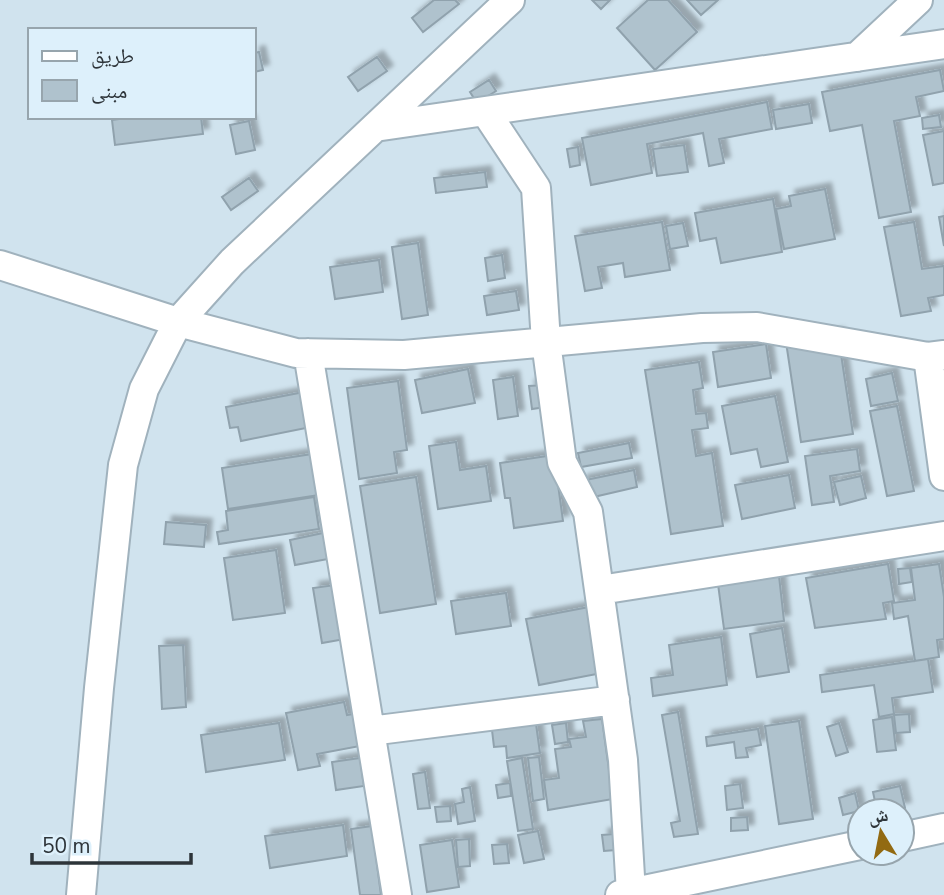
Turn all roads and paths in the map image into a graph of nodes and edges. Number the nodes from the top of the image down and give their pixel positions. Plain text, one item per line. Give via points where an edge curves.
1 (510, 0) edge
2 (918, 0) edge
3 (944, 44) edge
4 (857, 57) junction
5 (485, 111) junction
6 (375, 127) junction
7 (0, 265) edge
8 (178, 322) junction
9 (546, 341) junction
10 (308, 353) junction
11 (936, 356) edge
12 (944, 476) edge
13 (944, 536) edge
14 (600, 590) junction
15 (615, 700) junction
16 (370, 731) junction
17 (944, 828) edge
18 (916, 834) edge
19 (846, 848) edge
20 (625, 894) edge
21 (81, 895) edge
22 (397, 895) edge

1 - 6 street
2 - 4 street
3 - 4 street
4 - 5 street
5 - 6 street
5 - 9 street via 536,188
6 - 8 street via 232,262
7 - 8 street
8 - 10 street
8 - 21 street via 144,389 123,465
9 - 10 street via 404,355
9 - 11 street via 757,327
9 - 14 street via 562,462 588,512
10 - 16 street
11 - 12 street
13 - 14 street
14 - 15 street
15 - 16 street
15 - 20 street via 623,760
16 - 22 street
17 - 18 street
19 - 20 street

